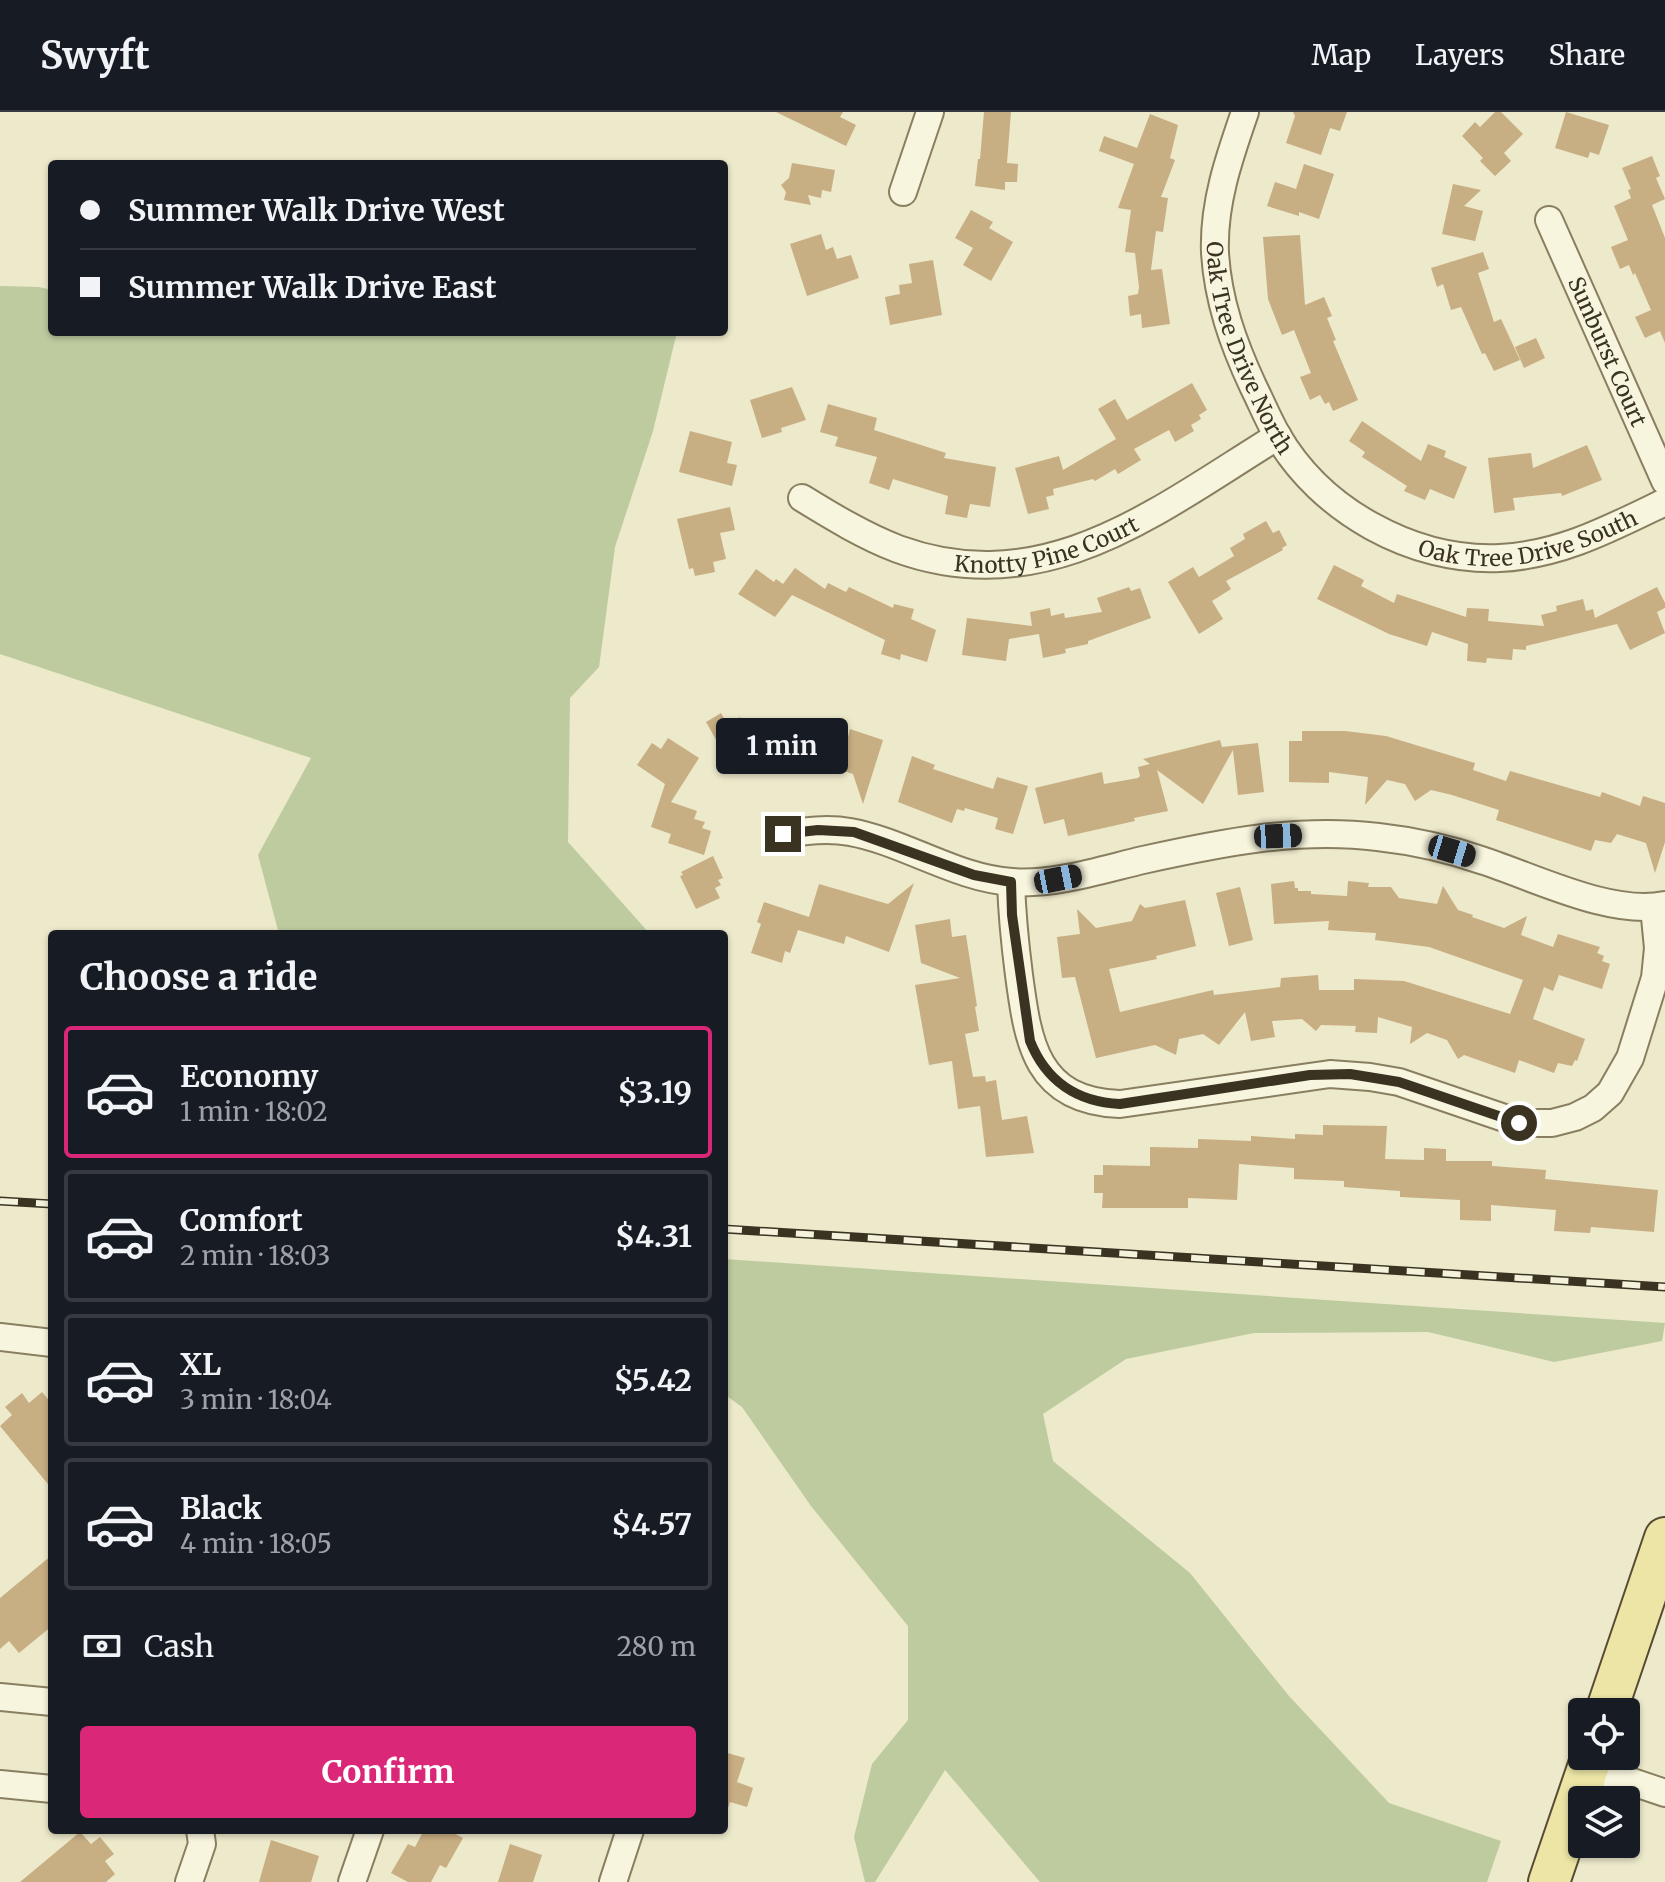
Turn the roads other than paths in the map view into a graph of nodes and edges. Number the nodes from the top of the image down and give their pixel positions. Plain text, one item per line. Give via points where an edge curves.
1 (930, 112) edge
2 (1245, 112) edge
3 (903, 192) dead end
4 (1549, 220) dead end
5 (1278, 436) junction
6 (1665, 481) edge
7 (802, 498) dead end
8 (1665, 502) edge
9 (1390, 536) joint
10 (783, 834) dead end
11 (1011, 882) junction
12 (1661, 904) edge
13 (0, 1337) edge
14 (48, 1343) edge
15 (1665, 1538) edge
16 (0, 1697) edge
17 (1611, 1698) edge
18 (48, 1702) edge
19 (1587, 1770) edge
20 (1611, 1770) edge
21 (0, 1784) edge
22 (48, 1789) edge
23 (1665, 1793) edge
24 (201, 1834) edge
25 (369, 1834) edge
26 (629, 1834) edge
27 (189, 1882) edge
28 (352, 1882) edge
29 (613, 1882) edge
30 (1549, 1882) edge

1 - 3 street
2 - 5 street, Oak Tree Drive North via 1219,200 1216,262 1236,352
4 - 6 street, Sunburst Court
5 - 7 street, Knotty Pine Court via 1118,533 1062,555 1022,563 961,563 913,554 856,530
5 - 9 street, Oak Tree Drive North via 1331,497
8 - 9 street, Oak Tree Drive South via 1577,543 1518,557 1449,554
10 - 11 street via 854,832 974,875
11 - 12 street via 1058,879 1248,839 1350,835 1441,848 1609,903
11 - 12 street via 1030,1041 1049,1074 1082,1097 1120,1104 1340,1074 1399,1082 1527,1124 1567,1120 1593,1108 1625,1071 1653,989
13 - 14 street
15 - 17 main road
16 - 18 street
19 - 30 main road
20 - 23 street
21 - 22 street
24 - 27 street
25 - 28 street
26 - 29 street

